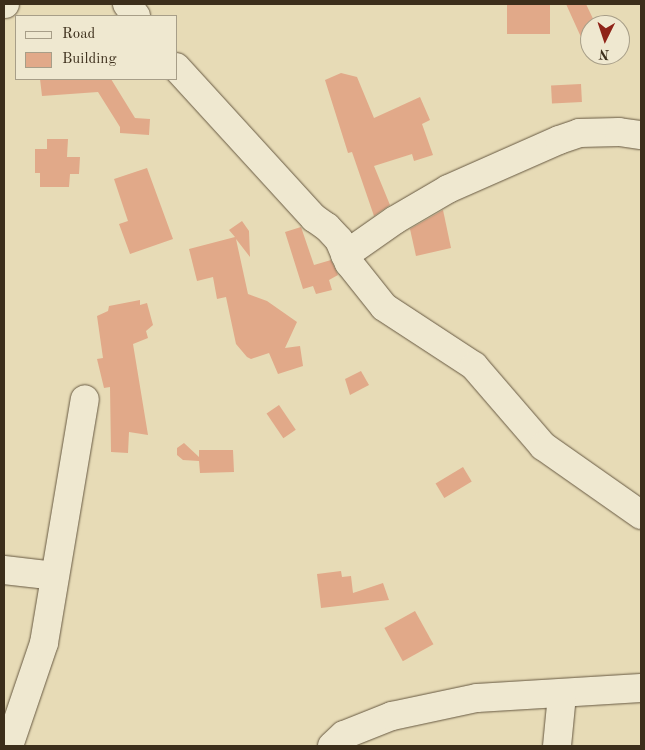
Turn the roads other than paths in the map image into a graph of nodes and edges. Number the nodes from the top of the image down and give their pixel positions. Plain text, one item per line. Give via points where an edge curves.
1 (127, 4) edge
2 (135, 15) edge
3 (178, 69) edge
4 (641, 135) edge
5 (346, 255) junction
6 (85, 399) dead end
7 (641, 515) edge
8 (4, 570) edge
9 (55, 576) junction
10 (641, 688) edge
11 (562, 695) junction
12 (9, 746) edge
13 (332, 746) edge
14 (557, 746) edge

1 - 2 street
3 - 5 street via 314,218 339,240
4 - 5 street via 587,132 559,140 448,189 395,220
5 - 7 street via 384,306 474,366 543,446
6 - 9 street
8 - 9 street
9 - 12 street via 44,643
10 - 11 street
11 - 13 street via 477,698 392,716 344,735
11 - 14 street

